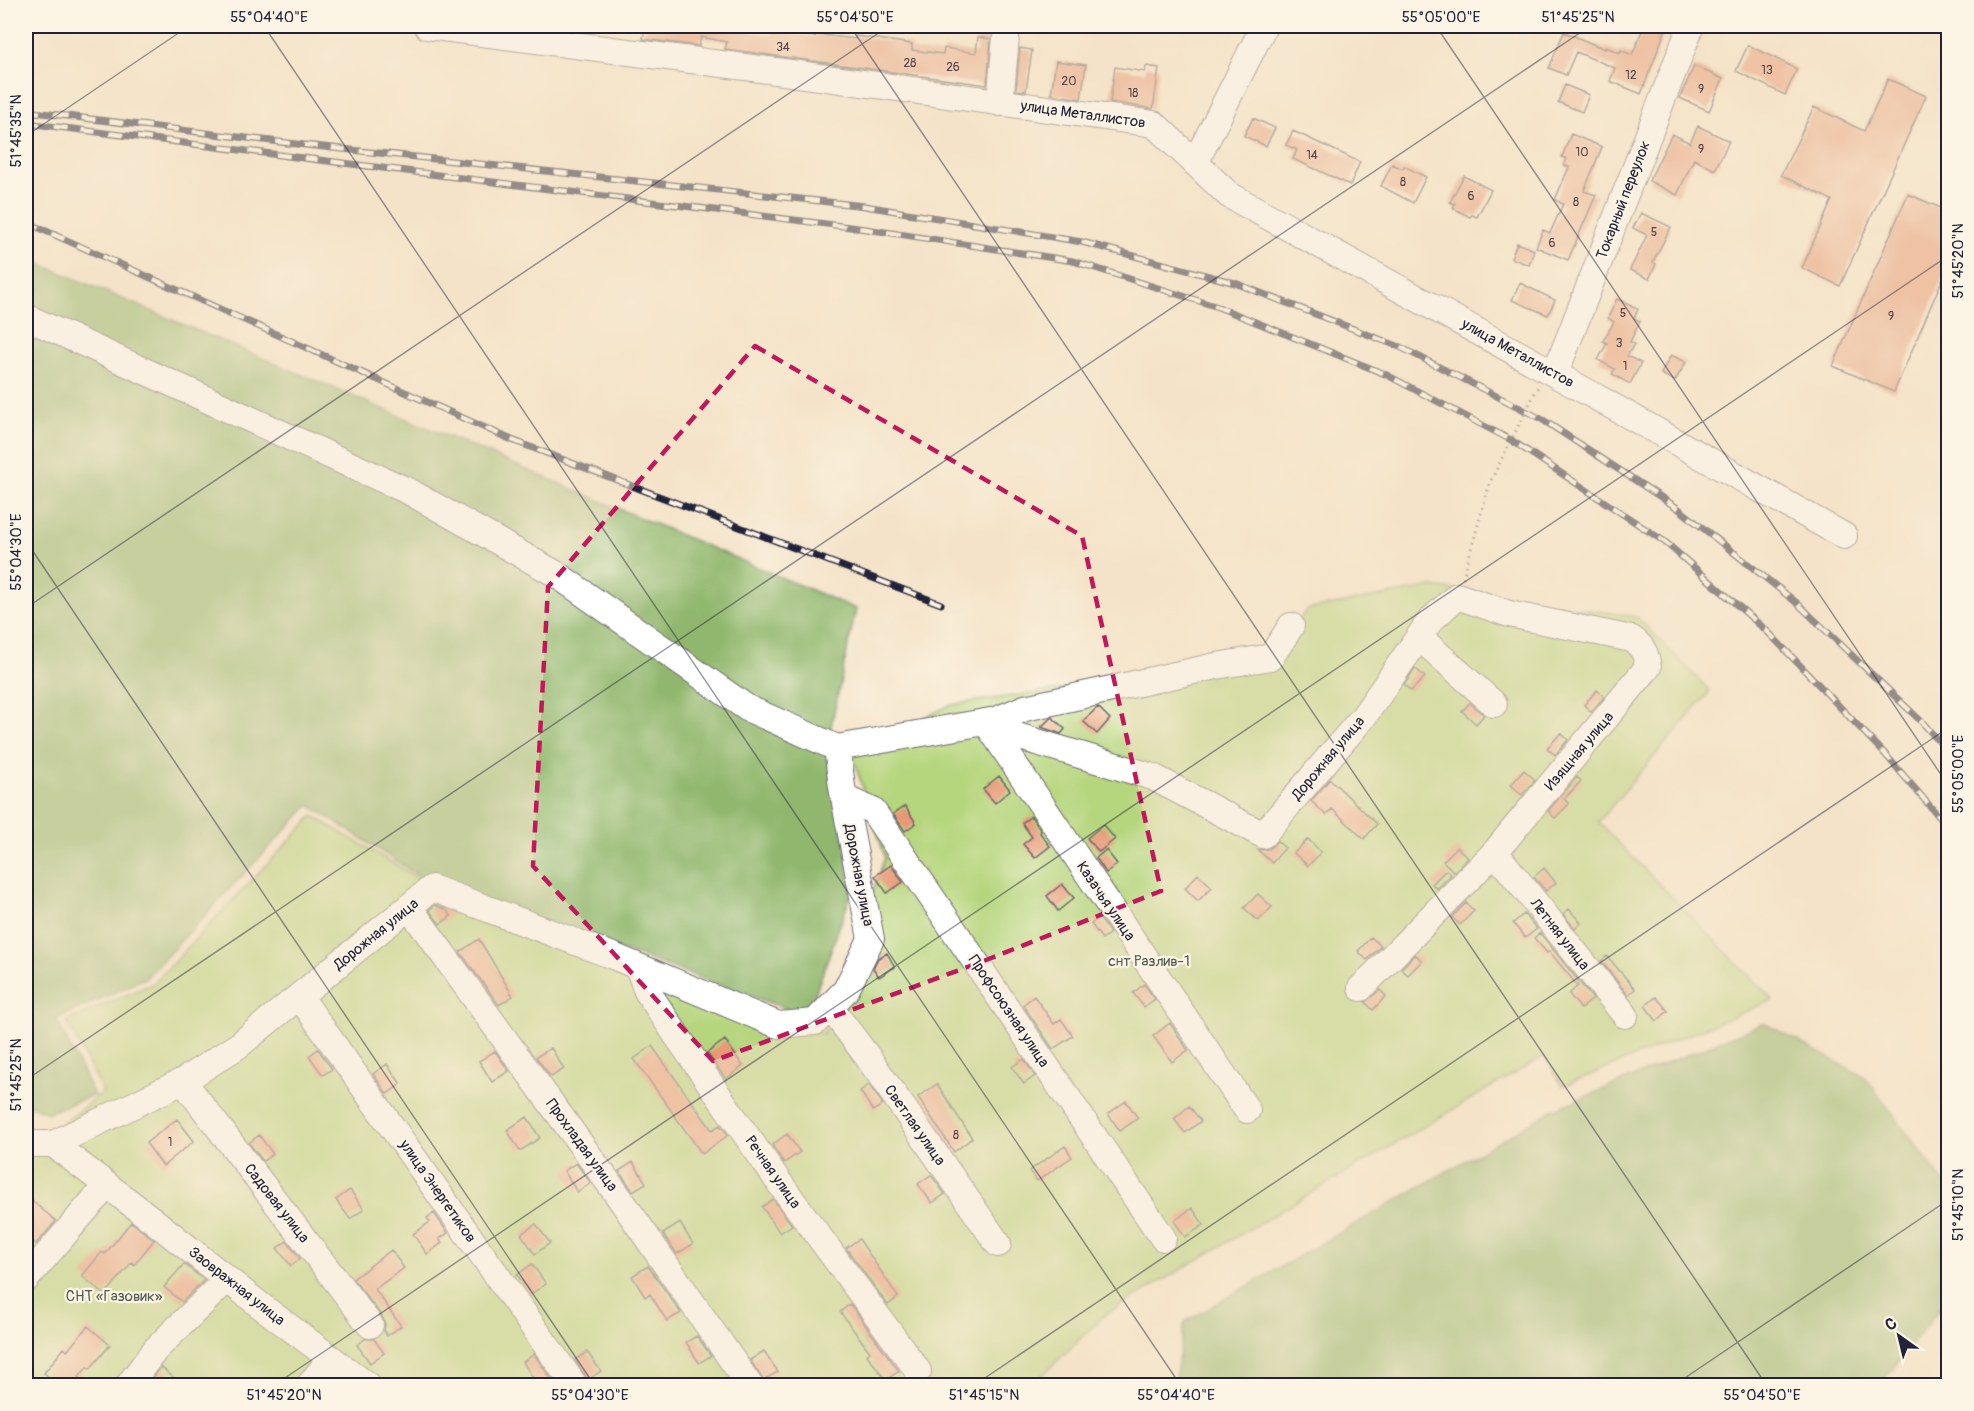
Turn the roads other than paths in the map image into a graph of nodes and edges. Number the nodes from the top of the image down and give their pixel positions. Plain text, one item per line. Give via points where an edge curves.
1 (427, 26) edge
2 (1007, 26) edge
3 (1264, 26) edge
4 (1691, 26) edge
5 (1000, 103) junction
6 (1195, 163) junction
7 (26, 317) edge
8 (1551, 371) junction
9 (1844, 536) dead end
10 (1457, 596) joint
11 (1291, 626) dead end
12 (1419, 637) junction
13 (1494, 704) dead end
14 (991, 721) junction
15 (837, 748) junction
16 (844, 798) junction
17 (1495, 852) junction
18 (409, 907) junction
19 (638, 967) junction
20 (1361, 988) dead end
21 (300, 997) junction
22 (830, 1007) junction
23 (1625, 1015) dead end
24 (183, 1081) junction
25 (1247, 1110) dead end
26 (26, 1144) edge
27 (53, 1144) junction
28 (106, 1185) junction
29 (1163, 1238) dead end
30 (998, 1244) dead end
31 (26, 1279) edge
32 (227, 1279) junction
33 (370, 1325) dead end
34 (332, 1358) junction
35 (918, 1371) dead end
36 (128, 1386) edge
37 (309, 1386) edge
38 (368, 1386) edge
39 (575, 1386) edge
40 (750, 1386) edge

1 - 5 street, улица Металлистов
2 - 5 street
3 - 6 street
4 - 8 street, Токарный переулок
5 - 6 street, улица Металлистов via 1154,124
6 - 8 street, улица Металлистов via 1229,195
7 - 15 street via 410,492 556,574 747,708
8 - 9 street, улица Металлистов
10 - 12 street, Дорожная улица
10 - 17 street, Изящная улица via 1509,614 1632,639 1647,654 1648,667
11 - 14 street via 1271,657 1025,708
12 - 13 street
12 - 14 street, Дорожная улица via 1364,716 1263,835 1154,777 1017,736
14 - 15 street
14 - 25 street, Казачья улица
15 - 16 street, Дорожная улица
16 - 22 street, Дорожная улица via 871,939 846,990
16 - 29 street, Профсоюзная улица via 873,811
17 - 20 street, Изящная улица
17 - 23 street, Летняя улица
18 - 19 street, Дорожная улица via 432,888
18 - 21 street, Дорожная улица
18 - 40 street, Прохладая улица
19 - 22 street, Дорожная улица via 778,1025 815,1022
19 - 35 street, Речная улица via 647,991 781,1185
21 - 24 street, Дорожная улица via 239,1045
21 - 39 street, улица Энергетиков
22 - 30 street, Светлая улица
24 - 27 street, Дорожная улица
24 - 33 street, Садовая улица
26 - 27 street
27 - 28 street, Заовражная улица
28 - 31 street
28 - 32 street, Заовражная улица
32 - 34 street, Заовражная улица
32 - 36 street via 155,1350
34 - 37 street
34 - 38 street, Заовражная улица

